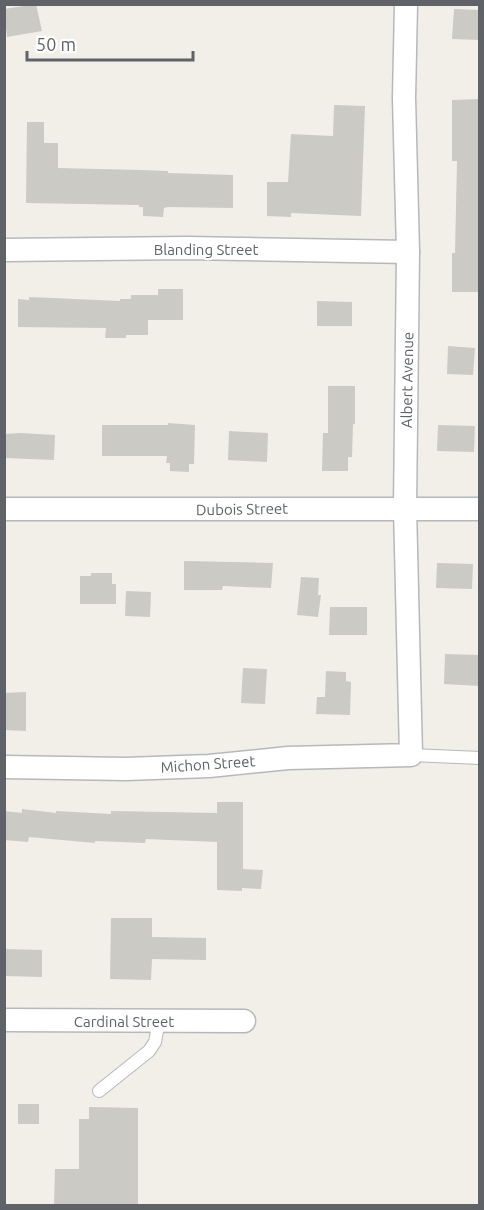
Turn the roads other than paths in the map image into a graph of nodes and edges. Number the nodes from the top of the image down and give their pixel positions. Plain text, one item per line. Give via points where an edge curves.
1 (406, 4) edge
2 (4, 250) edge
3 (408, 252) junction
4 (405, 508) junction
5 (4, 509) edge
6 (480, 509) edge
7 (411, 755) junction
8 (480, 758) edge
9 (4, 767) edge
10 (4, 1020) edge
11 (159, 1021) junction
12 (244, 1021) dead end
13 (99, 1091) dead end

1 - 3 street, Albert Avenue
2 - 3 street, Blanding Street
3 - 4 street, Albert Avenue
4 - 5 street, Dubois Street
4 - 6 street, Dubois Street
4 - 7 street, Albert Avenue
7 - 8 lane
7 - 9 street, Michon Street via 288,758 126,769
10 - 11 street, Cardinal Street
11 - 12 street, Cardinal Street
11 - 13 lane via 149,1051

